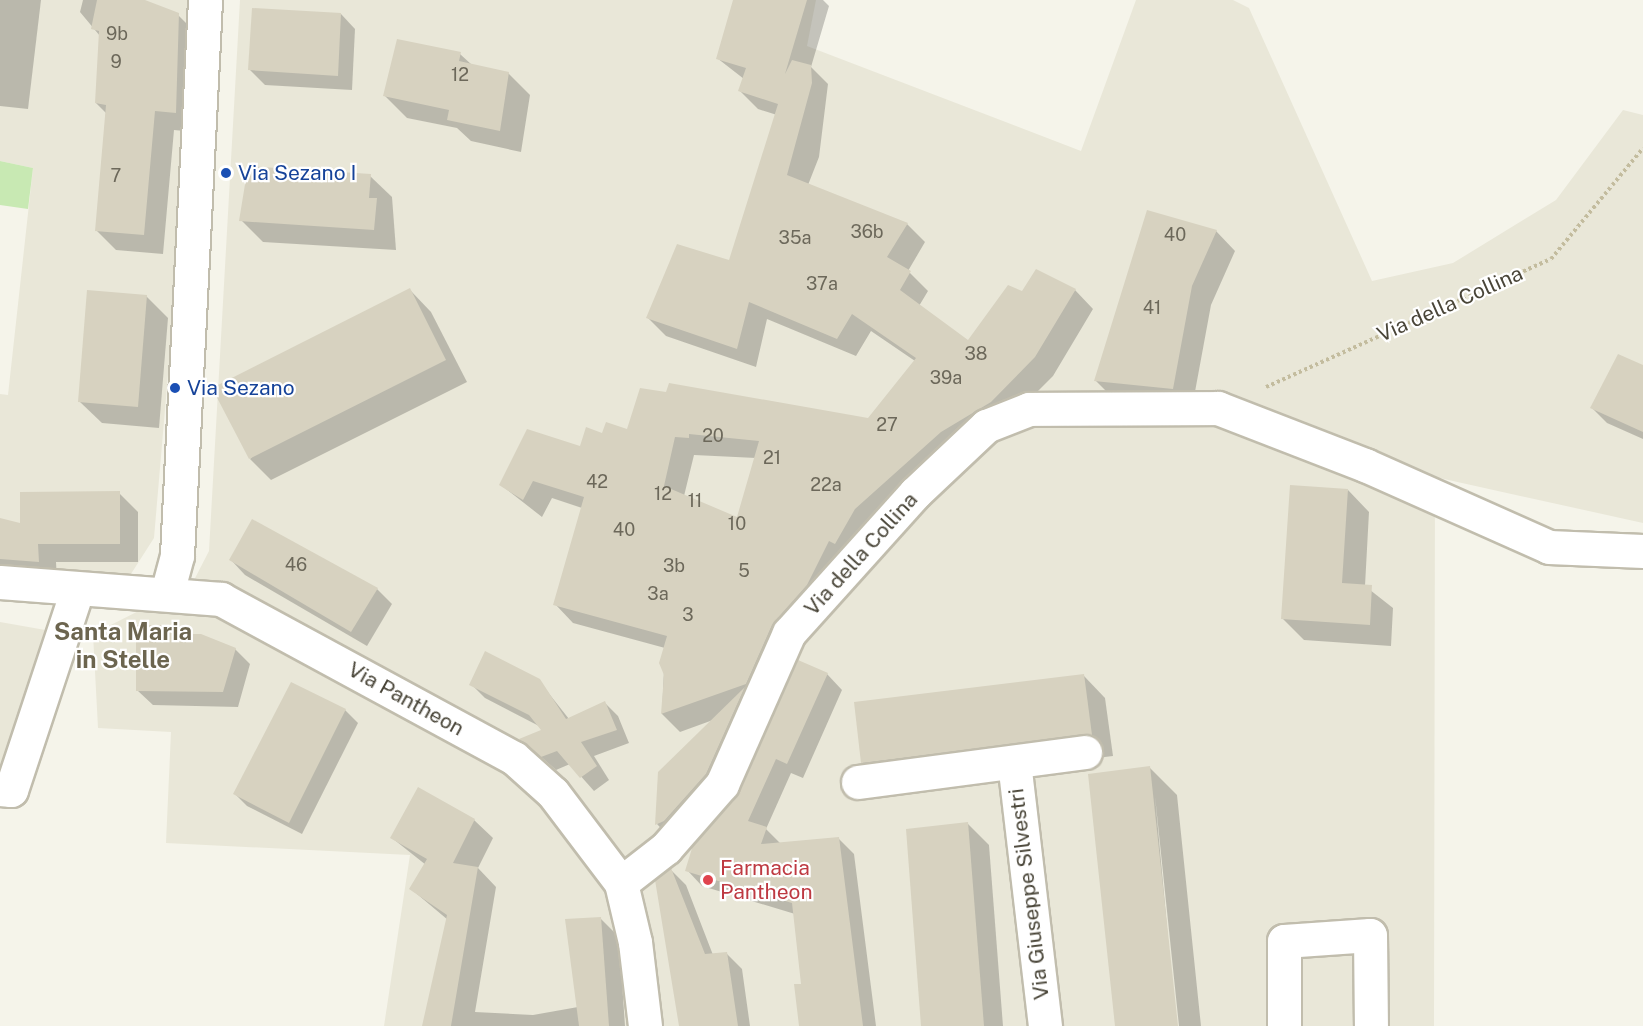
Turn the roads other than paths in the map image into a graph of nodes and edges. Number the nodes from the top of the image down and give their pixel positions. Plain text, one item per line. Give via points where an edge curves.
1 (205, 0) edge
2 (1643, 551) edge
3 (0, 582) edge
4 (77, 591) junction
5 (167, 593) junction
6 (1085, 752) dead end
7 (1014, 762) junction
8 (858, 782) dead end
9 (0, 789) edge
10 (621, 883) junction
11 (645, 1026) edge
12 (1045, 1026) edge
13 (1284, 1026) edge
14 (1371, 1026) edge

1 - 5 street via 177,555
2 - 10 street, Via della Collina via 1549,547 1365,465 1218,408 1029,409 986,426 915,493 789,633 722,784 666,848
3 - 4 street, Via Pantheon
4 - 5 street, Via Pantheon
4 - 9 street via 11,790
5 - 10 street, Via Pantheon via 221,599 243,608 514,758 553,793
6 - 7 street, Via Giuseppe Silvestri
7 - 8 street, Via Giuseppe Silvestri
7 - 12 street, Via Giuseppe Silvestri
10 - 11 street, Via Pantheon via 635,942
13 - 14 street via 1284,941 1370,935

